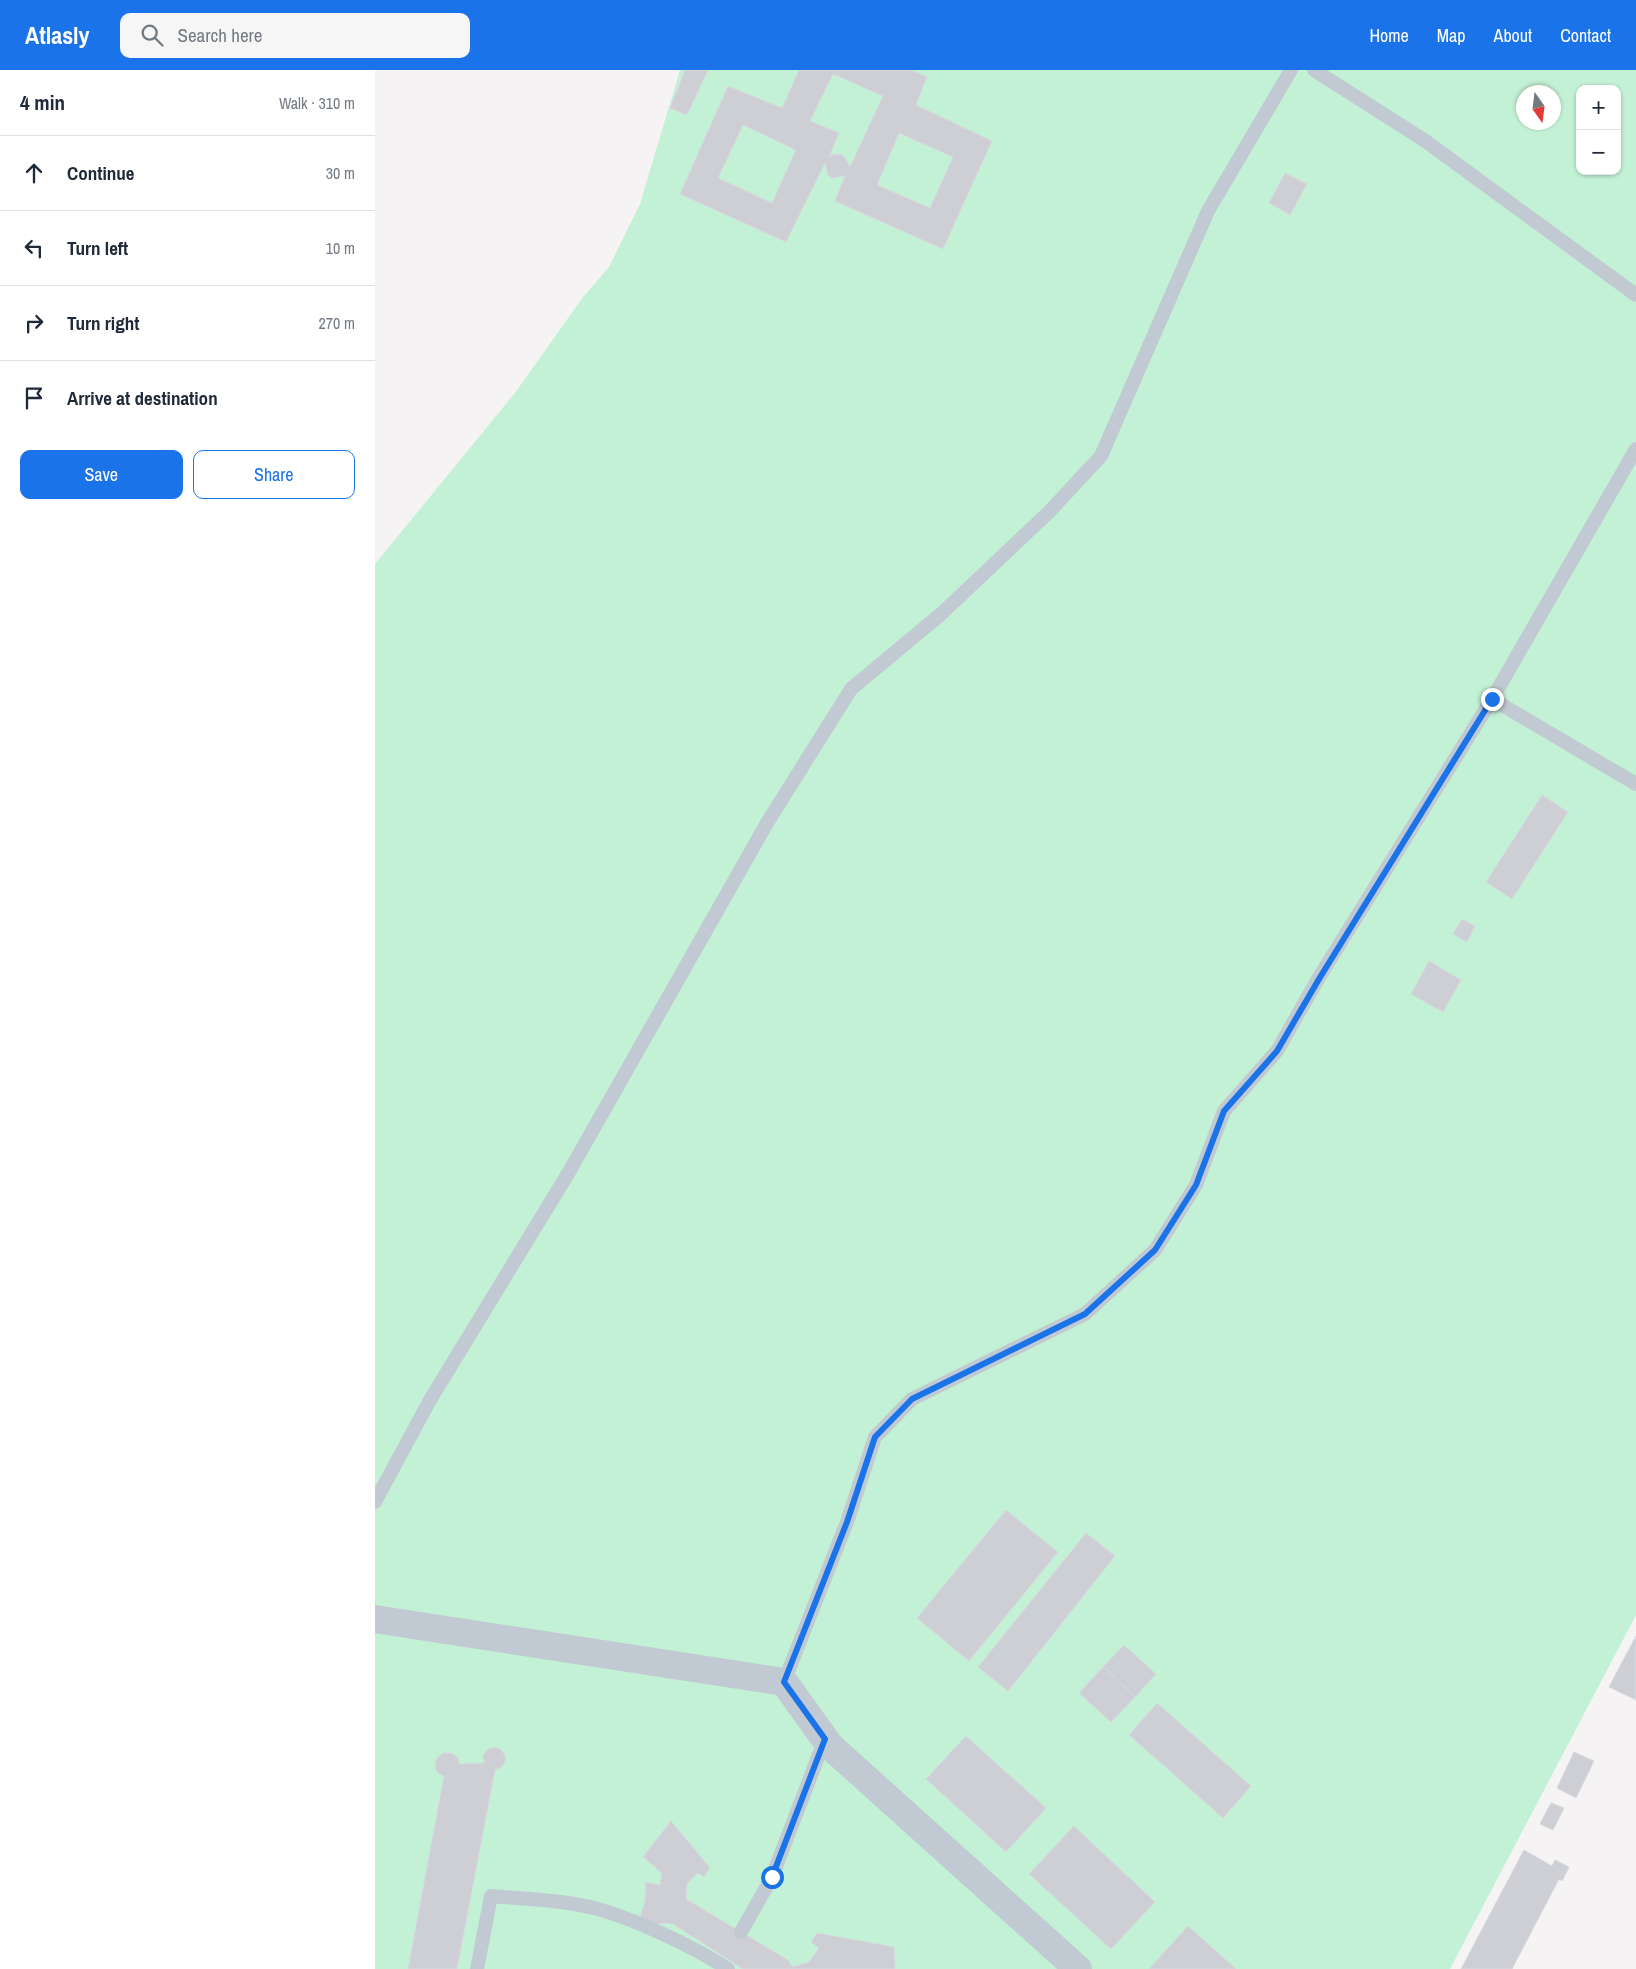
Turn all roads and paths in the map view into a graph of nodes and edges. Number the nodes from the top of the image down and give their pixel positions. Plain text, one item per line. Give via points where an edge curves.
1 (1291, 70) edge
2 (1314, 70) edge
3 (1636, 295) edge
4 (1636, 449) edge
5 (1492, 699) junction
6 (1636, 784) edge
7 (375, 1502) edge
8 (375, 1619) edge
9 (784, 1682) junction
10 (825, 1739) junction
11 (741, 1932) dead end
12 (725, 1964) edge
13 (477, 1969) edge
14 (1078, 1969) edge

1 - 7 lane via 1208,211 1101,456 1049,512 941,614 851,689 767,823 569,1172 430,1400
2 - 3 lane via 1424,140
4 - 5 lane
5 - 6 lane
5 - 9 lane via 1277,1051 1224,1111 1196,1185 1155,1250 1085,1314 912,1399 875,1437 847,1522
8 - 9 street
9 - 10 street
10 - 11 lane via 772,1877
10 - 14 street
12 - 13 lane via 599,1909 491,1896

